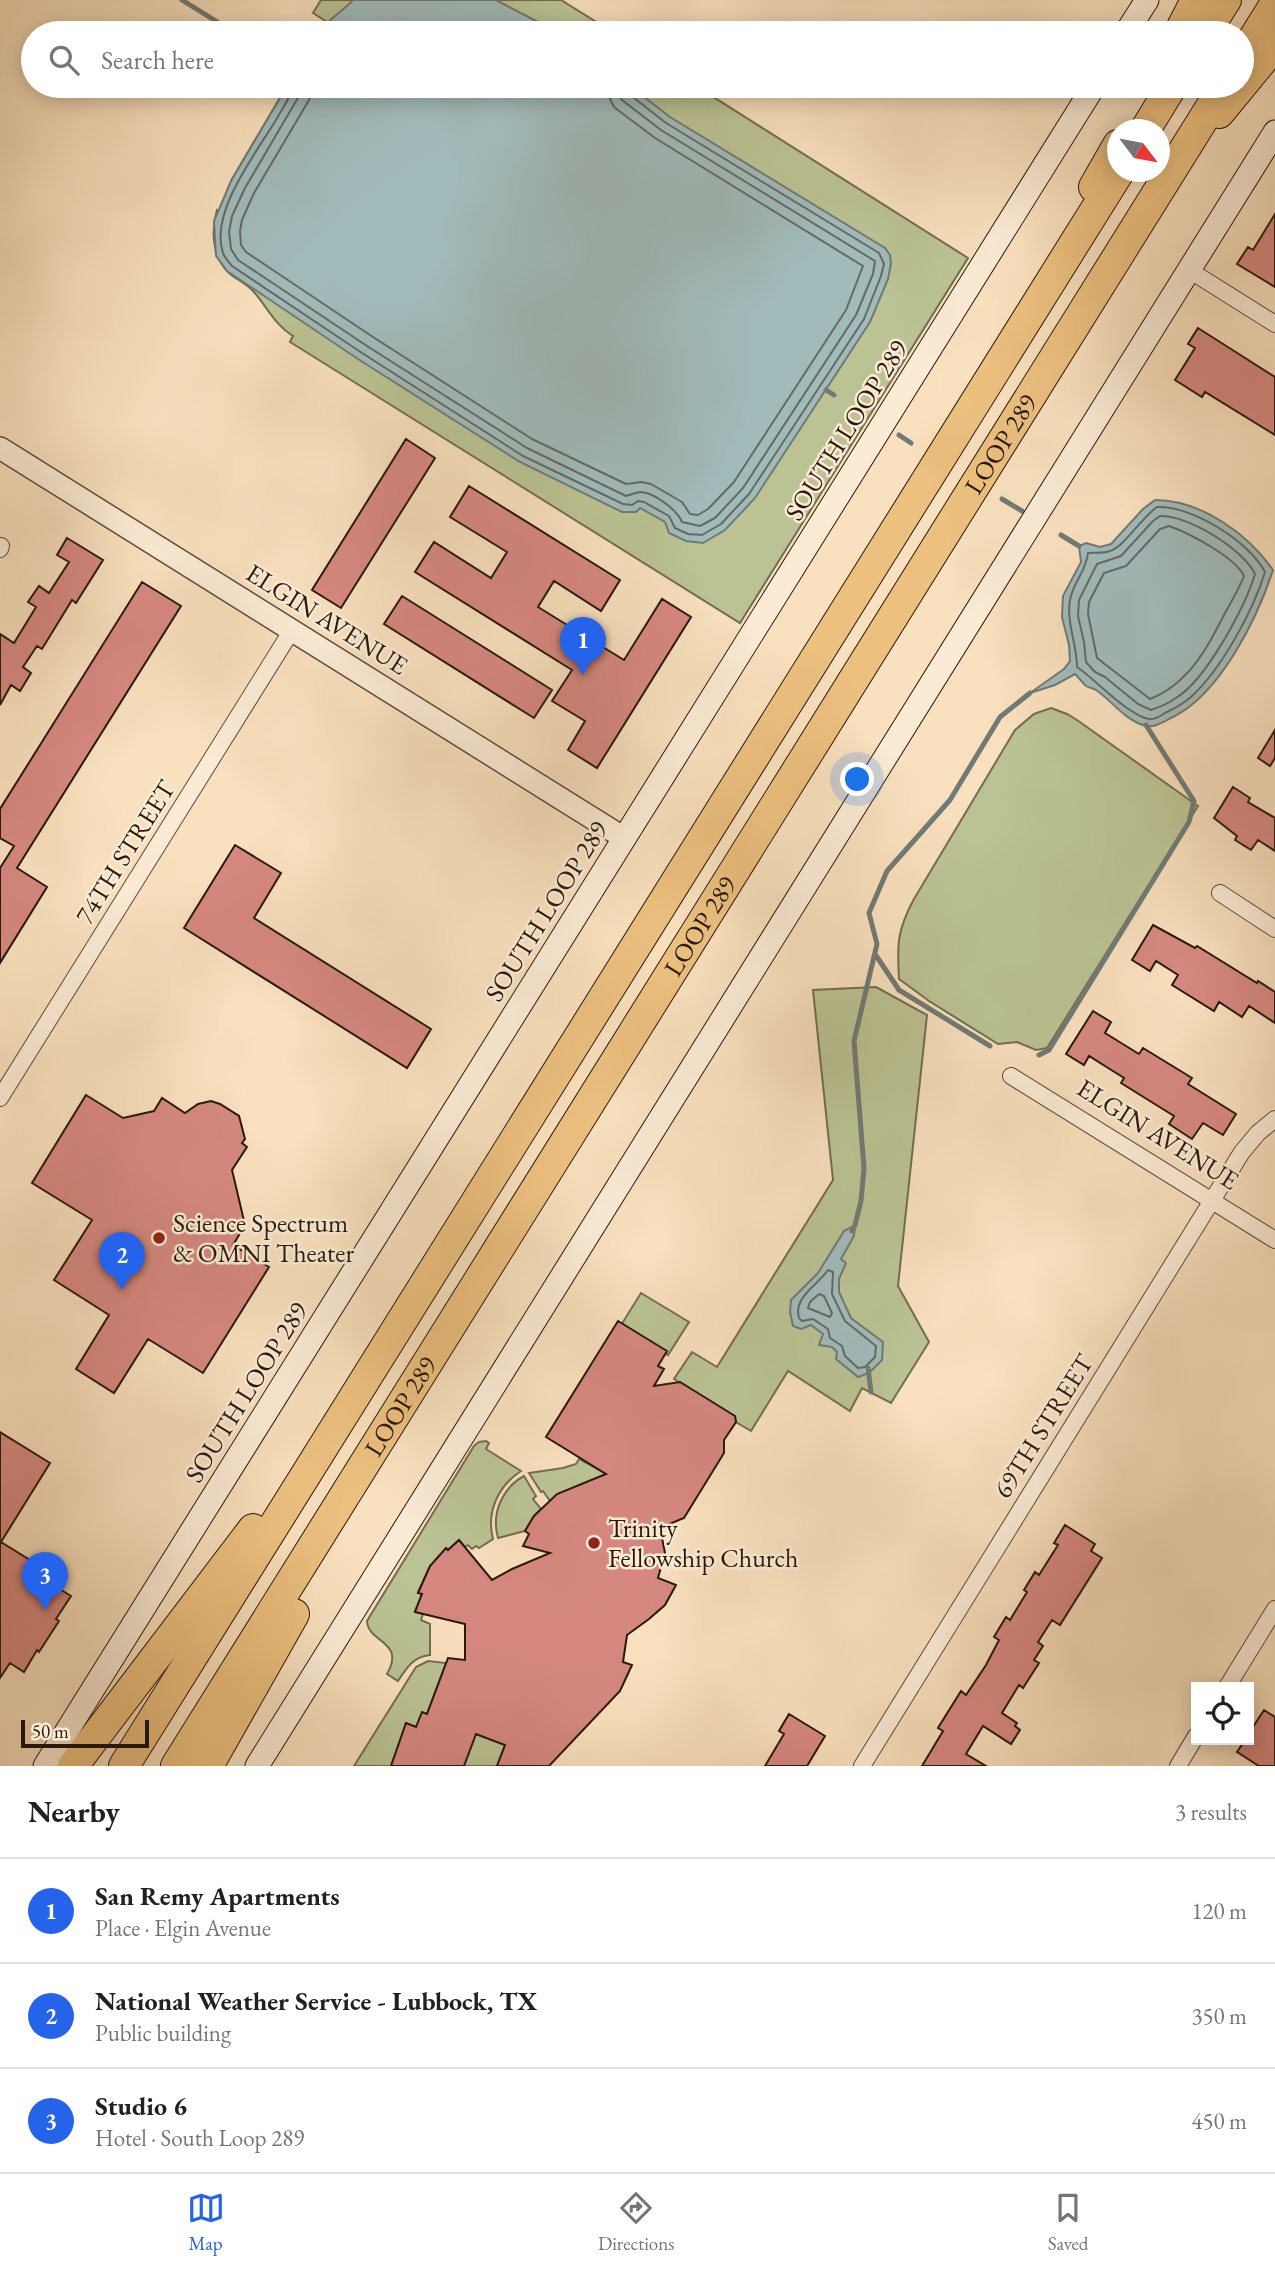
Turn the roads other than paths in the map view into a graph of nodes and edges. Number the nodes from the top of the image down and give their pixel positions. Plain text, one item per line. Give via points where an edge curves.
1 (1147, 0) edge
2 (1196, 0) edge
3 (1226, 0) edge
4 (1275, 4) edge
5 (1134, 21) edge
6 (1185, 21) edge
7 (1213, 21) edge
8 (1254, 38) edge
9 (1275, 46) edge
10 (1254, 71) edge
11 (1086, 98) edge
12 (1143, 98) edge
13 (1165, 98) edge
14 (1216, 98) edge
15 (1232, 98) edge
16 (1132, 119) edge
17 (1152, 119) edge
18 (1275, 132) edge
19 (1107, 165) edge
20 (1170, 172) edge
21 (1170, 173) edge
22 (1113, 182) edge
23 (1164, 182) edge
24 (1189, 270) junction
25 (1275, 324) edge
26 (968, 413) junction
27 (0, 447) edge
28 (292, 631) junction
29 (624, 838) junction
30 (1220, 893) dead end
31 (1275, 929) edge
32 (1011, 1076) dead end
33 (0, 1098) edge
34 (1275, 1119) edge
35 (1212, 1201) junction
36 (1275, 1240) edge
37 (373, 1451) junction
38 (306, 1473) junction
39 (1275, 1609) edge
40 (1230, 1682) edge
41 (1191, 1744) edge
42 (45, 1766) edge
43 (73, 1766) edge
44 (124, 1766) edge
45 (176, 1766) edge
46 (208, 1766) edge
47 (257, 1766) edge
48 (862, 1766) edge
49 (1178, 1766) edge

1 - 5 main road
2 - 6 highway
3 - 7 highway
4 - 8 highway
9 - 10 highway
11 - 29 main road, SOUTH LOOP 289
12 - 16 highway
13 - 17 highway
14 - 20 highway, LOOP 289
15 - 21 highway
18 - 24 main road
19 - 26 highway
22 - 26 highway, LOOP 289
23 - 37 highway, LOOP 289
24 - 25 street
24 - 47 main road
26 - 38 highway, LOOP 289
27 - 28 street, ELGIN AVENUE
28 - 29 street, ELGIN AVENUE
28 - 33 street, 74TH STREET
29 - 42 main road, SOUTH LOOP 289
30 - 31 street
32 - 35 street, ELGIN AVENUE
34 - 35 street, 69TH STREET via 1242,1152
35 - 36 street, ELGIN AVENUE
35 - 48 street, 69TH STREET
37 - 45 highway, LOOP 289
37 - 46 highway via 308,1587
38 - 43 highway via 244,1538
38 - 44 highway, LOOP 289
39 - 40 street
41 - 49 street

